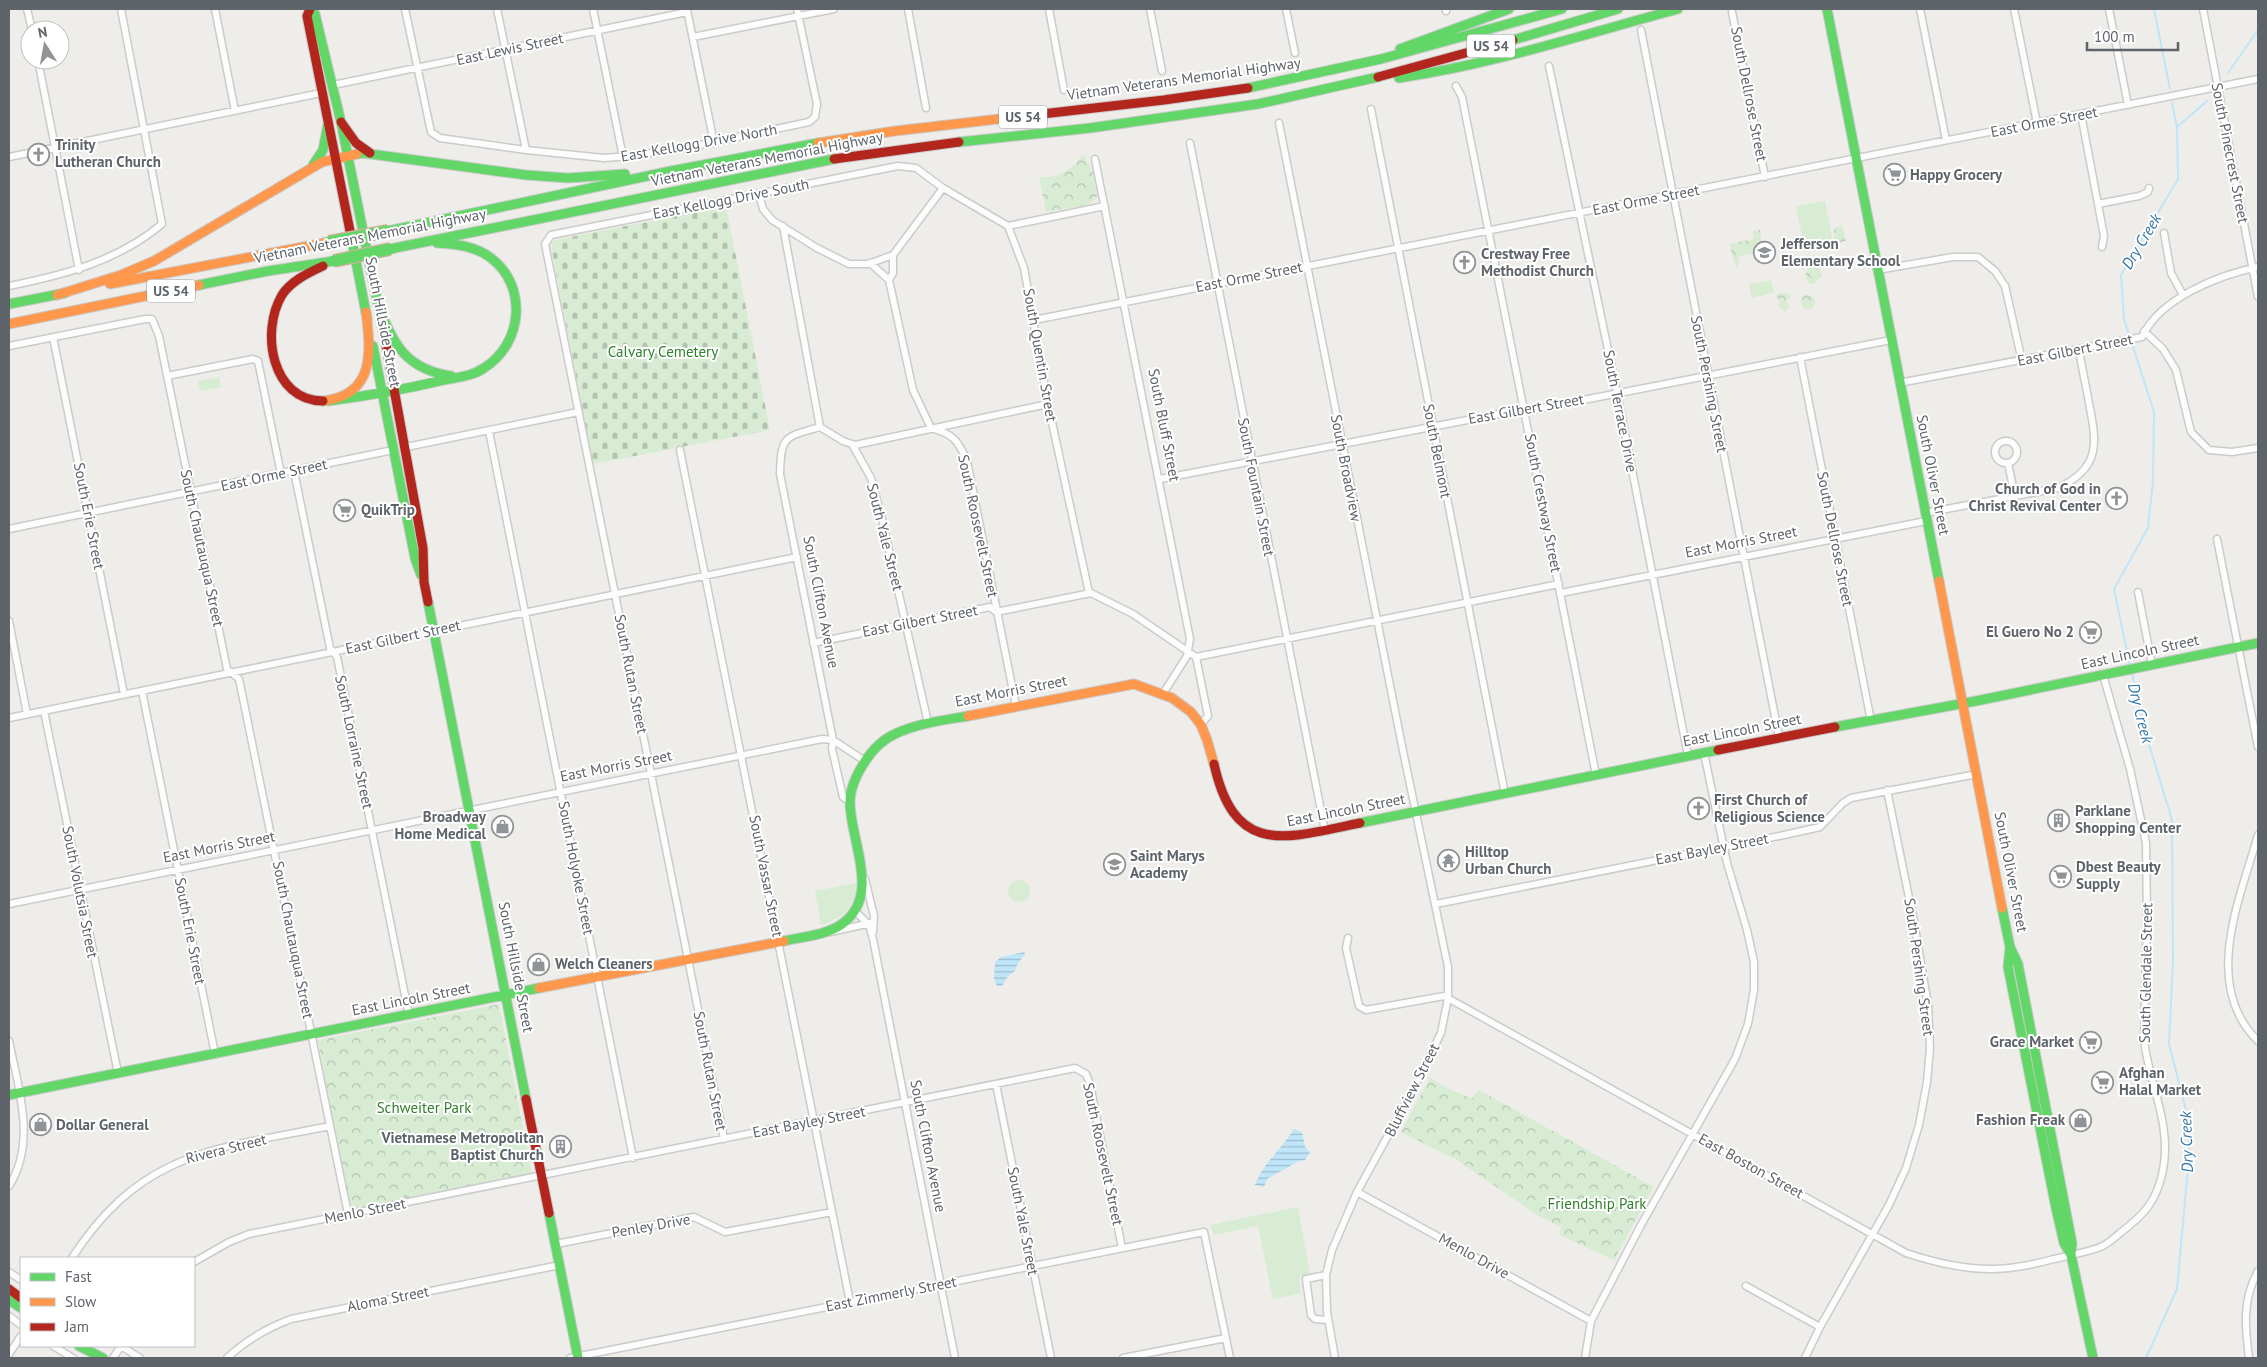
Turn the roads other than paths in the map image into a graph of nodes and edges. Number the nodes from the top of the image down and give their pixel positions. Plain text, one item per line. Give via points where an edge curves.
1 (121, 9) edge
2 (215, 9) edge
3 (310, 9) edge
4 (405, 9) edge
5 (497, 9) edge
6 (593, 9) edge
7 (834, 9) edge
8 (908, 9) edge
9 (1049, 9) edge
10 (1150, 9) edge
11 (1286, 9) edge
12 (1509, 9) edge
13 (1562, 9) edge
14 (1618, 9) edge
15 (1678, 9) edge
16 (1827, 9) edge
17 (1920, 9) edge
18 (2014, 9) edge
19 (2109, 9) edge
20 (2203, 9) edge
21 (687, 10) edge
22 (798, 12) edge
23 (1732, 12) dead end
24 (1640, 30) dead end
25 (598, 31) junction
26 (693, 37) junction
27 (506, 50) junction
28 (1295, 53) dead end
29 (1368, 63) junction
30 (1549, 66) dead end
31 (416, 68) junction
32 (40, 70) edge
33 (1162, 71) dead end
34 (2258, 79) edge
35 (1363, 82) junction
36 (333, 85) junction
37 (1456, 86) dead end
38 (2218, 87) junction
39 (1064, 90) dead end
40 (321, 93) junction
41 (2128, 105) junction
42 (926, 108) dead end
43 (1371, 109) dead end
44 (235, 111) junction
45 (2082, 114) junction
46 (341, 122) junction
47 (1279, 123) dead end
48 (2037, 123) junction
49 (328, 124) junction
50 (144, 129) junction
51 (1946, 140) junction
52 (714, 143) junction
53 (1190, 143) dead end
54 (55, 147) junction
55 (526, 150) junction
56 (374, 154) junction
57 (9, 156) edge
58 (348, 156) junction
59 (623, 157) junction
60 (1095, 159) dead end
61 (1856, 159) junction
62 (335, 160) junction
63 (310, 169) junction
64 (677, 169) junction
65 (1764, 177) junction
66 (943, 188) junction
67 (2148, 188) dead end
68 (759, 194) junction
69 (1672, 195) junction
70 (2098, 204) junction
71 (1104, 206) junction
72 (1579, 212) junction
73 (783, 226) junction
74 (1008, 226) junction
75 (1489, 230) junction
76 (2164, 233) dead end
77 (547, 238) joint
78 (423, 243) junction
79 (2102, 247) dead end
80 (1397, 248) junction
81 (893, 254) junction
82 (334, 261) junction
83 (870, 263) junction
84 (1306, 265) junction
85 (2255, 268) edge
86 (79, 270) junction
87 (1878, 270) junction
88 (889, 280) junction
89 (1216, 284) junction
90 (9, 286) edge
91 (57, 295) junction
92 (2183, 295) junction
93 (2258, 296) edge
94 (1124, 302) junction
95 (9, 304) edge
96 (378, 308) junction
97 (366, 312) junction
98 (1034, 320) junction
99 (9, 324) edge
100 (2144, 331) junction
101 (53, 337) junction
102 (1891, 340) junction
103 (9, 346) edge
104 (2079, 350) junction
105 (1800, 357) junction
106 (2022, 361) junction
107 (1707, 375) junction
108 (167, 376) junction
109 (463, 376) junction
110 (1899, 383) junction
111 (395, 392) junction
112 (1617, 393) junction
113 (383, 394) junction
114 (328, 401) junction
115 (1048, 404) junction
116 (1525, 409) junction
117 (578, 412) junction
118 (1432, 426) junction
119 (820, 427) junction
120 (931, 428) junction
121 (489, 431) junction
122 (852, 444) junction
123 (1341, 444) junction
124 (406, 448) junction
125 (2258, 448) edge
126 (392, 450) junction
127 (680, 450) dead end
128 (1251, 461) junction
129 (2008, 463) dead end
130 (294, 471) junction
131 (281, 474) junction
132 (1160, 479) junction
133 (191, 492) junction
134 (2015, 498) junction
135 (88, 512) junction
136 (1926, 518) junction
137 (9, 529) edge
138 (2217, 538) dead end
139 (1835, 539) junction
140 (797, 557) junction
141 (1743, 557) junction
142 (706, 575) junction
143 (1652, 575) junction
144 (424, 582) junction
145 (1559, 584) junction
146 (1089, 592) junction
147 (2138, 592) dead end
148 (1561, 593) junction
149 (615, 594) junction
150 (1467, 603) junction
151 (525, 612) junction
152 (996, 612) junction
153 (9, 621) edge
154 (1377, 621) junction
155 (906, 624) junction
156 (433, 631) junction
157 (1287, 639) junction
158 (813, 642) junction
159 (2258, 643) edge
160 (2239, 647) junction
161 (334, 652) junction
162 (1188, 652) junction
163 (1196, 657) junction
164 (2146, 666) junction
165 (232, 673) junction
166 (2109, 674) junction
167 (142, 691) junction
168 (1164, 692) junction
169 (124, 694) junction
170 (1963, 704) junction
171 (1016, 706) junction
172 (44, 711) junction
173 (27, 714) junction
174 (9, 718) edge
175 (1870, 721) junction
176 (928, 723) junction
177 (1200, 725) junction
178 (1779, 737) junction
179 (833, 740) junction
180 (2258, 747) edge
181 (1704, 753) junction
182 (742, 756) junction
183 (1688, 756) junction
184 (865, 761) junction
185 (651, 774) junction
186 (1977, 774) junction
187 (1596, 775) junction
188 (1887, 790) junction
189 (561, 792) junction
190 (1505, 794) junction
191 (850, 802) junction
192 (470, 811) junction
193 (1415, 812) junction
194 (1325, 830) junction
195 (372, 831) junction
196 (2258, 835) edge
197 (1724, 847) junction
198 (275, 851) junction
199 (860, 867) junction
200 (178, 870) junction
201 (80, 890) junction
202 (9, 904) edge
203 (1436, 904) junction
204 (855, 912) junction
205 (872, 923) junction
206 (819, 933) junction
207 (1348, 938) dead end
208 (778, 942) junction
209 (688, 958) junction
210 (597, 977) junction
211 (507, 995) junction
212 (1448, 998) junction
213 (410, 1014) junction
214 (312, 1034) junction
215 (2258, 1040) edge
216 (9, 1041) edge
217 (215, 1054) junction
218 (1075, 1068) joint
219 (118, 1074) junction
220 (996, 1084) junction
221 (14, 1094) edge
222 (905, 1103) junction
223 (814, 1121) junction
224 (330, 1126) junction
225 (1694, 1134) junction
226 (724, 1140) junction
227 (633, 1158) junction
228 (542, 1176) junction
229 (9, 1186) edge
230 (1357, 1192) junction
231 (832, 1212) junction
232 (348, 1214) junction
233 (1872, 1235) junction
234 (556, 1244) junction
235 (1122, 1248) junction
236 (2071, 1255) junction
237 (73, 1257) edge
238 (195, 1261) edge
239 (560, 1265) junction
240 (1032, 1265) junction
241 (2258, 1271) edge
242 (9, 1272) edge
243 (1326, 1274) junction
244 (20, 1279) edge
245 (940, 1284) junction
246 (1746, 1286) dead end
247 (9, 1289) edge
248 (20, 1297) edge
249 (9, 1300) edge
250 (850, 1302) junction
251 (20, 1307) edge
252 (9, 1316) edge
253 (1327, 1320) junction
254 (1591, 1321) junction
255 (20, 1324) edge
256 (1820, 1327) junction
257 (20, 1338) edge
258 (1226, 1338) junction
259 (55, 1347) edge
260 (81, 1347) edge
261 (91, 1347) edge
262 (120, 1347) edge
263 (123, 1347) edge
264 (9, 1354) edge
265 (73, 1358) edge
266 (105, 1358) edge
267 (112, 1358) edge
268 (140, 1358) edge
269 (227, 1358) edge
270 (575, 1358) edge
271 (955, 1358) edge
272 (1051, 1358) edge
273 (1123, 1358) edge
274 (1230, 1358) edge
275 (1335, 1358) edge
276 (1585, 1358) edge
277 (1805, 1358) edge
278 (2092, 1358) edge
279 (2249, 1358) edge

1 - 50 street
2 - 44 street
3 - 36 main road, South Hillside Street via 315,14
3 - 40 main road, South Hillside Street via 307,16
4 - 31 street
5 - 27 street
6 - 25 street
7 - 22 street
8 - 42 street
9 - 39 street
10 - 33 street
11 - 28 street
12 - 29 main road
13 - 29 main road, Vietnam Veterans Memorial Highway / US 54
14 - 35 main road, Vietnam Veterans Memorial Highway / US 54
15 - 35 main road via 1499,58 1417,76
16 - 61 main road, South Oliver Street
17 - 51 street
18 - 48 street
19 - 41 street
20 - 38 street, South Pinecrest Street
21 - 25 street, East Lewis Street
21 - 26 street
22 - 26 street
22 - 52 street, East Kellogg Drive North via 817,104 815,114 809,122 792,127
23 - 65 street, South Dellrose Street
24 - 69 street, South Pershing Street
25 - 27 street, East Lewis Street
25 - 59 street
26 - 52 street
27 - 31 street, East Lewis Street
27 - 55 street
29 - 64 main road, Vietnam Veterans Memorial Highway / US 54 via 1270,84 843,138
30 - 72 street, South Terrace Drive
31 - 36 street, East Lewis Street
31 - 55 street, East Kellogg Drive North via 431,132 440,138
32 - 54 street
34 - 38 street, East Orme Street
35 - 78 main road, Vietnam Veterans Memorial Highway / US 54 via 1205,112 834,159
36 - 46 main road, South Hillside Street
37 - 75 street, South Crestway Street via 1462,97
38 - 41 street, East Orme Street
38 - 85 street, South Pinecrest Street
40 - 44 street
40 - 49 main road, South Hillside Street
41 - 45 street, East Orme Street
43 - 80 street, South Belmont
44 - 50 street
45 - 48 street, East Orme Street
45 - 70 street
46 - 56 main road via 363,150
46 - 58 main road, South Hillside Street
47 - 84 street, South Broadview
48 - 51 street, East Orme Street
49 - 62 main road, South Hillside Street
49 - 63 main road via 323,150
50 - 54 street
50 - 86 street via 162,224 148,236
51 - 61 street, East Orme Street
52 - 59 street, East Kellogg Drive North
53 - 89 street, South Fountain Street
54 - 57 street
54 - 86 street
55 - 59 street, East Kellogg Drive North
56 - 58 main road
56 - 64 main road via 526,176 611,175
58 - 62 main road
58 - 96 main road, South Hillside Street
60 - 71 street, South Bluff Street
61 - 65 street, East Orme Street
61 - 87 main road, South Oliver Street
62 - 63 main road via 322,162
62 - 97 main road, South Hillside Street
63 - 91 main road via 154,261
64 - 91 main road, Vietnam Veterans Memorial Highway / US 54, bridge via 388,231
65 - 69 street, East Orme Street
66 - 68 street, East Kellogg Drive South via 910,166 889,167
66 - 74 street
66 - 81 street
67 - 70 street via 2148,192 2139,196
68 - 73 street via 763,209 772,220
68 - 77 street, East Kellogg Drive South
69 - 72 street, East Orme Street
69 - 107 street, South Pershing Street
70 - 79 street via 2104,236
71 - 74 street
71 - 94 street, South Bluff Street
72 - 75 street, East Orme Street
72 - 112 street, South Terrace Drive
73 - 83 street via 849,264
73 - 119 street
74 - 98 street, South Quentin Street via 1024,268
75 - 80 street, East Orme Street
75 - 116 street, South Crestway Street
76 - 92 street via 2171,273
77 - 117 street, South Rutan Street via 545,244
78 - 82 main road, Vietnam Veterans Memorial Highway / US 54, bridge
78 - 109 main road via 461,245 482,252 503,269 515,292 517,318 511,339 494,361
80 - 84 street, East Orme Street
80 - 118 street, South Belmont
81 - 83 street
81 - 88 street via 894,264
82 - 99 main road, Vietnam Veterans Memorial Highway / US 54 via 268,271
82 - 114 main road via 300,278 283,294 274,313 272,335 276,362 283,380 294,394 312,401
83 - 88 street
84 - 89 street, East Orme Street
84 - 123 street, South Broadview
85 - 92 street, East Gilbert Street via 2232,273
85 - 93 street, South Pinecrest Street
86 - 90 street
87 - 102 main road, South Oliver Street
87 - 106 street via 1953,257 1978,257 1995,271 2005,286
88 - 120 street via 913,390
89 - 94 street, East Orme Street
89 - 128 street, South Fountain Street
91 - 95 main road, Vietnam Veterans Memorial Highway / US 54
92 - 100 street, East Gilbert Street
94 - 98 street, East Orme Street
94 - 132 street, South Bluff Street
96 - 109 main road via 390,336 409,361 435,374
96 - 111 main road, South Hillside Street
97 - 113 main road, South Hillside Street
97 - 114 main road via 370,350 367,369 352,390
98 - 115 street, South Quentin Street
100 - 104 street, East Gilbert Street via 2136,338
100 - 125 street via 2163,349 2176,370 2191,432 2209,450 2232,452
101 - 103 street
101 - 108 street, South Chautauqua Street via 152,319
101 - 135 street, South Erie Street
102 - 105 street, East Gilbert Street
102 - 110 main road, South Oliver Street
104 - 106 street, East Gilbert Street
104 - 134 street, East Morris Street via 2094,432 2092,456 2084,471 2068,484
105 - 107 street, East Gilbert Street
105 - 139 street, South Dellrose Street
106 - 110 street, East Gilbert Street
107 - 112 street, East Gilbert Street
107 - 141 street, South Pershing Street
108 - 131 street via 253,359 258,361
108 - 133 street, South Chautauqua Street
109 - 111 main road
110 - 136 main road, South Oliver Street
111 - 113 main road
111 - 124 main road, South Hillside Street
112 - 116 street, East Gilbert Street
112 - 143 street, South Terrace Drive
113 - 114 main road
113 - 126 main road, South Hillside Street
115 - 120 street
115 - 146 street, South Quentin Street
116 - 118 street, East Gilbert Street
116 - 145 street, South Crestway Street
117 - 121 street
117 - 149 street, South Rutan Street
118 - 123 street, East Gilbert Street
118 - 150 street, South Belmont
119 - 122 street
119 - 140 street, South Clifton Avenue via 792,435 780,449 780,474
120 - 122 street
120 - 152 street, South Roosevelt Street via 946,432 960,444 967,461
121 - 124 street
121 - 151 street, South Holyoke Street
122 - 155 street, South Yale Street via 871,478
123 - 128 street, East Gilbert Street
123 - 154 street, South Broadview
124 - 144 main road, South Hillside Street via 423,548
126 - 130 street, East Orme Street
126 - 144 main road, South Hillside Street via 415,558
127 - 142 street, South Vassar Street
128 - 132 street, East Gilbert Street
128 - 157 street, South Fountain Street
129 - 134 street
130 - 131 street, East Orme Street
130 - 161 street, South Lorraine Street via 330,648
131 - 133 street, East Orme Street
132 - 162 street, South Bluff Street via 1190,639
133 - 135 street, East Orme Street
133 - 165 street, South Chautauqua Street via 227,669
134 - 136 street, East Morris Street
135 - 137 street, East Orme Street
135 - 169 street, South Erie Street
136 - 139 street, East Morris Street
136 - 170 main road, South Oliver Street
138 - 160 street
139 - 141 street, East Morris Street
139 - 175 street, South Dellrose Street
140 - 142 street, East Gilbert Street
140 - 158 street, South Clifton Avenue
141 - 143 street, East Morris Street
141 - 178 street, South Pershing Street
142 - 149 street, East Gilbert Street
142 - 182 street, South Vassar Street
143 - 148 street, East Morris Street
143 - 183 street, South Terrace Drive
144 - 156 main road, South Hillside Street
145 - 148 street, South Crestway Street
145 - 150 street
146 - 152 street, East Gilbert Street
146 - 162 street via 1133,614
147 - 164 street
148 - 187 street, South Crestway Street
149 - 151 street, East Gilbert Street
149 - 185 street, South Rutan Street
150 - 154 street
150 - 190 street, South Belmont
151 - 156 street, East Gilbert Street
151 - 189 street, South Holyoke Street
152 - 155 street, East Gilbert Street via 990,608
152 - 171 street, South Roosevelt Street
153 - 173 street
154 - 157 street
154 - 193 street, South Broadview
155 - 158 street, East Gilbert Street
155 - 176 street, South Yale Street
156 - 161 street, East Gilbert Street
156 - 192 main road, South Hillside Street
157 - 163 street
157 - 194 street, South Fountain Street
158 - 179 street, South Clifton Avenue
159 - 160 main road, East Lincoln Street
160 - 164 main road, East Lincoln Street
160 - 180 street
161 - 165 street, East Gilbert Street
161 - 195 street, South Lorraine Street
162 - 163 street
162 - 168 street
163 - 177 street via 1208,716
164 - 166 main road, East Lincoln Street
165 - 167 street, East Gilbert Street
165 - 198 street, South Chautauqua Street via 239,679
166 - 170 main road, East Lincoln Street
166 - 236 street, South Glendale Street via 2146,843 2144,1040 2161,1108 2166,1144 2159,1186 2143,1215 2110,1242
167 - 169 street, East Gilbert Street
167 - 200 street, South Erie Street
168 - 171 main road, East Morris Street via 1134,684
168 - 177 main road, East Morris Street via 1191,712
169 - 172 street, East Gilbert Street
170 - 175 main road, East Lincoln Street
170 - 186 main road, South Oliver Street
171 - 176 main road, East Morris Street
172 - 173 street, East Gilbert Street
172 - 201 street, South Volutsia Street
173 - 174 street, East Gilbert Street
175 - 178 main road, East Lincoln Street
176 - 184 main road, East Morris Street via 896,733
177 - 194 main road, East Lincoln Street via 1207,735 1223,801 1237,819 1259,834 1273,837
178 - 181 main road, East Lincoln Street
179 - 182 street, East Morris Street via 822,739
179 - 184 street
179 - 191 street, South Clifton Avenue via 832,749 843,797
181 - 183 main road, East Lincoln Street
181 - 197 street
182 - 185 street, East Morris Street
182 - 208 street, South Vassar Street
183 - 187 main road, East Lincoln Street
184 - 191 main road, South Clifton Avenue
185 - 189 street, East Morris Street
185 - 209 street, South Rutan Street
186 - 188 street, East Bayley Street
186 - 236 main road, South Oliver Street via 2010,947 2008,967 2056,1208 2064,1243
187 - 190 main road, East Lincoln Street
188 - 197 street, East Bayley Street via 1851,798 1820,826
188 - 233 street, South Pershing Street via 1928,1004 1930,1048 1919,1125 1906,1168
189 - 192 street, East Morris Street
189 - 210 street, South Holyoke Street
190 - 193 main road, East Lincoln Street
191 - 199 main road, South Clifton Avenue
192 - 195 street, East Morris Street
192 - 211 main road, South Hillside Street
193 - 194 main road, East Lincoln Street
193 - 203 street, Bluffview Street
195 - 198 street, East Morris Street
195 - 213 street, South Lorraine Street
196 - 215 street via 2230,937 2227,968 2233,1000 2248,1030
197 - 203 street, East Bayley Street
197 - 225 street via 1754,962 1754,990 1748,1024 1735,1059
198 - 200 street, East Morris Street
198 - 214 street, South Chautauqua Street
199 - 204 main road, South Clifton Avenue via 863,878
199 - 205 street, South Clifton Avenue via 870,893
200 - 201 street, East Morris Street
200 - 217 street, South Erie Street
201 - 202 street, East Morris Street
201 - 219 street, South Volutsia Street
203 - 212 street, Bluffview Street via 1448,968
204 - 205 street
204 - 206 main road, East Lincoln Street via 842,925
205 - 206 street, East Lincoln Street
205 - 222 street, South Clifton Avenue
206 - 208 main road, East Lincoln Street
207 - 212 street via 1346,948 1359,1006 1366,1010 1444,996
208 - 209 main road, East Lincoln Street
208 - 223 street, South Vassar Street
209 - 210 main road, East Lincoln Street
209 - 226 street, South Rutan Street
210 - 211 main road, East Lincoln Street
210 - 227 street, South Holyoke Street
211 - 213 main road, East Lincoln Street
211 - 228 main road, South Hillside Street
212 - 225 street, East Boston Street
212 - 230 street, Bluffview Street via 1441,1033
213 - 214 main road, East Lincoln Street
214 - 217 main road, East Lincoln Street
214 - 224 street, South Chautauqua Street
216 - 221 street
217 - 219 main road, East Lincoln Street
218 - 220 street, East Bayley Street
218 - 235 street, South Roosevelt Street via 1086,1074 1090,1084
219 - 221 main road, East Lincoln Street
220 - 222 street, East Bayley Street
220 - 240 street, South Yale Street
221 - 229 street via 23,1141
222 - 223 street, East Bayley Street
222 - 245 street, South Clifton Avenue
223 - 226 street, East Bayley Street
223 - 231 street, South Vassar Street
224 - 232 street, South Chautauqua Street
224 - 237 street, Rivera Street via 198,1154 156,1173 114,1204
225 - 233 street, East Boston Street
225 - 254 street via 1641,1225
226 - 227 street, East Bayley Street
227 - 228 street, East Bayley Street
228 - 232 street, Menlo Street
228 - 234 main road, South Hillside Street
230 - 243 street, Bluffview Street via 1332,1250
230 - 254 street, Menlo Drive
231 - 234 street, Penley Drive via 725,1232 694,1217
231 - 250 street, South Vassar Street
232 - 238 street, Menlo Street via 238,1237
233 - 236 street, East Boston Street via 1906,1253 1933,1262 1991,1269
233 - 256 street, South Pershing Street
234 - 239 main road, South Hillside Street
235 - 240 street, East Zimmerly Street
235 - 258 street, East Zimmerly Street via 1204,1232
236 - 278 main road, South Oliver Street
239 - 269 street, Aloma Street via 291,1319 258,1334
239 - 270 main road, South Hillside Street
240 - 245 street, East Zimmerly Street
240 - 272 street, South Yale Street
241 - 279 street via 2246,1306
242 - 244 street
243 - 253 street, Bluffview Street
243 - 253 street via 1306,1279 1311,1315 1315,1319
245 - 250 street, East Zimmerly Street
245 - 271 street, South Clifton Avenue
246 - 256 street
247 - 248 main road
249 - 251 main road
250 - 270 street, East Zimmerly Street
252 - 255 street
253 - 275 street, Bluffview Street
254 - 276 street
256 - 277 street, South Pershing Street
257 - 264 street
258 - 273 street
258 - 274 street
259 - 265 street
260 - 266 main road
261 - 266 main road
262 - 267 street
263 - 268 street

